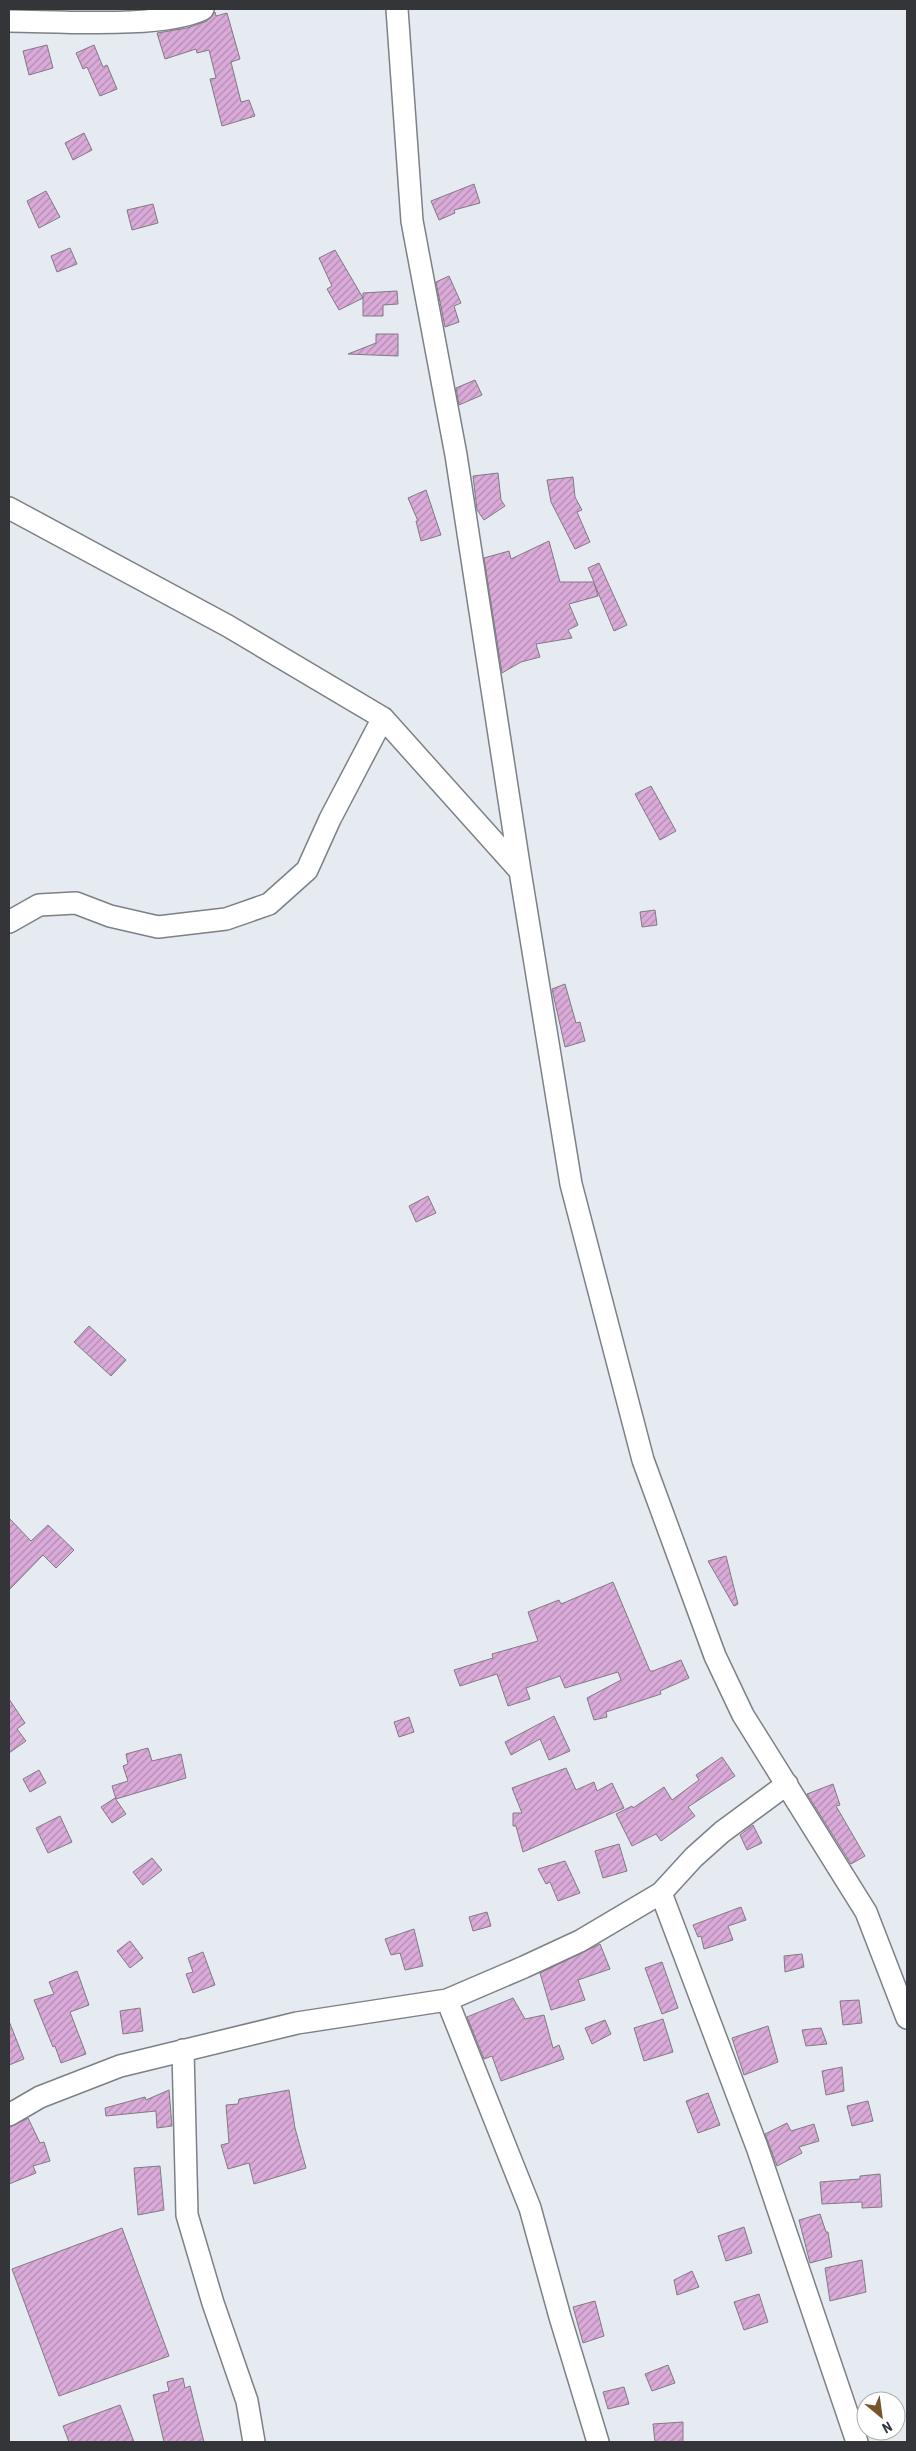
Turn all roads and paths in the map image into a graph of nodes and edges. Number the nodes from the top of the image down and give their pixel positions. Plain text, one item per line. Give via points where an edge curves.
1 (203, 9) edge
2 (396, 9) edge
3 (9, 22) edge
4 (9, 508) edge
5 (383, 718) junction
6 (520, 871) junction
7 (9, 922) edge
8 (787, 1784) junction
9 (661, 1893) junction
10 (447, 2000) junction
11 (907, 2018) edge
12 (183, 2050) junction
13 (9, 2116) edge
14 (254, 2442) edge
15 (598, 2442) edge
16 (857, 2442) edge

1 - 3 street via 168,18 136,21
2 - 6 street via 412,221 456,455
4 - 5 street via 228,626
5 - 6 street
5 - 7 street via 307,870 270,904 226,919 158,927 110,916 76,903 39,905
6 - 8 street via 571,1184 643,1460 715,1656 743,1716
8 - 9 street via 722,1832
8 - 11 street via 866,1912
9 - 10 street via 580,1941
9 - 16 street via 757,2147
10 - 12 street via 297,2023
10 - 15 street via 530,2208
12 - 13 street via 120,2066 40,2097
12 - 14 street via 188,2215 213,2303 247,2401

